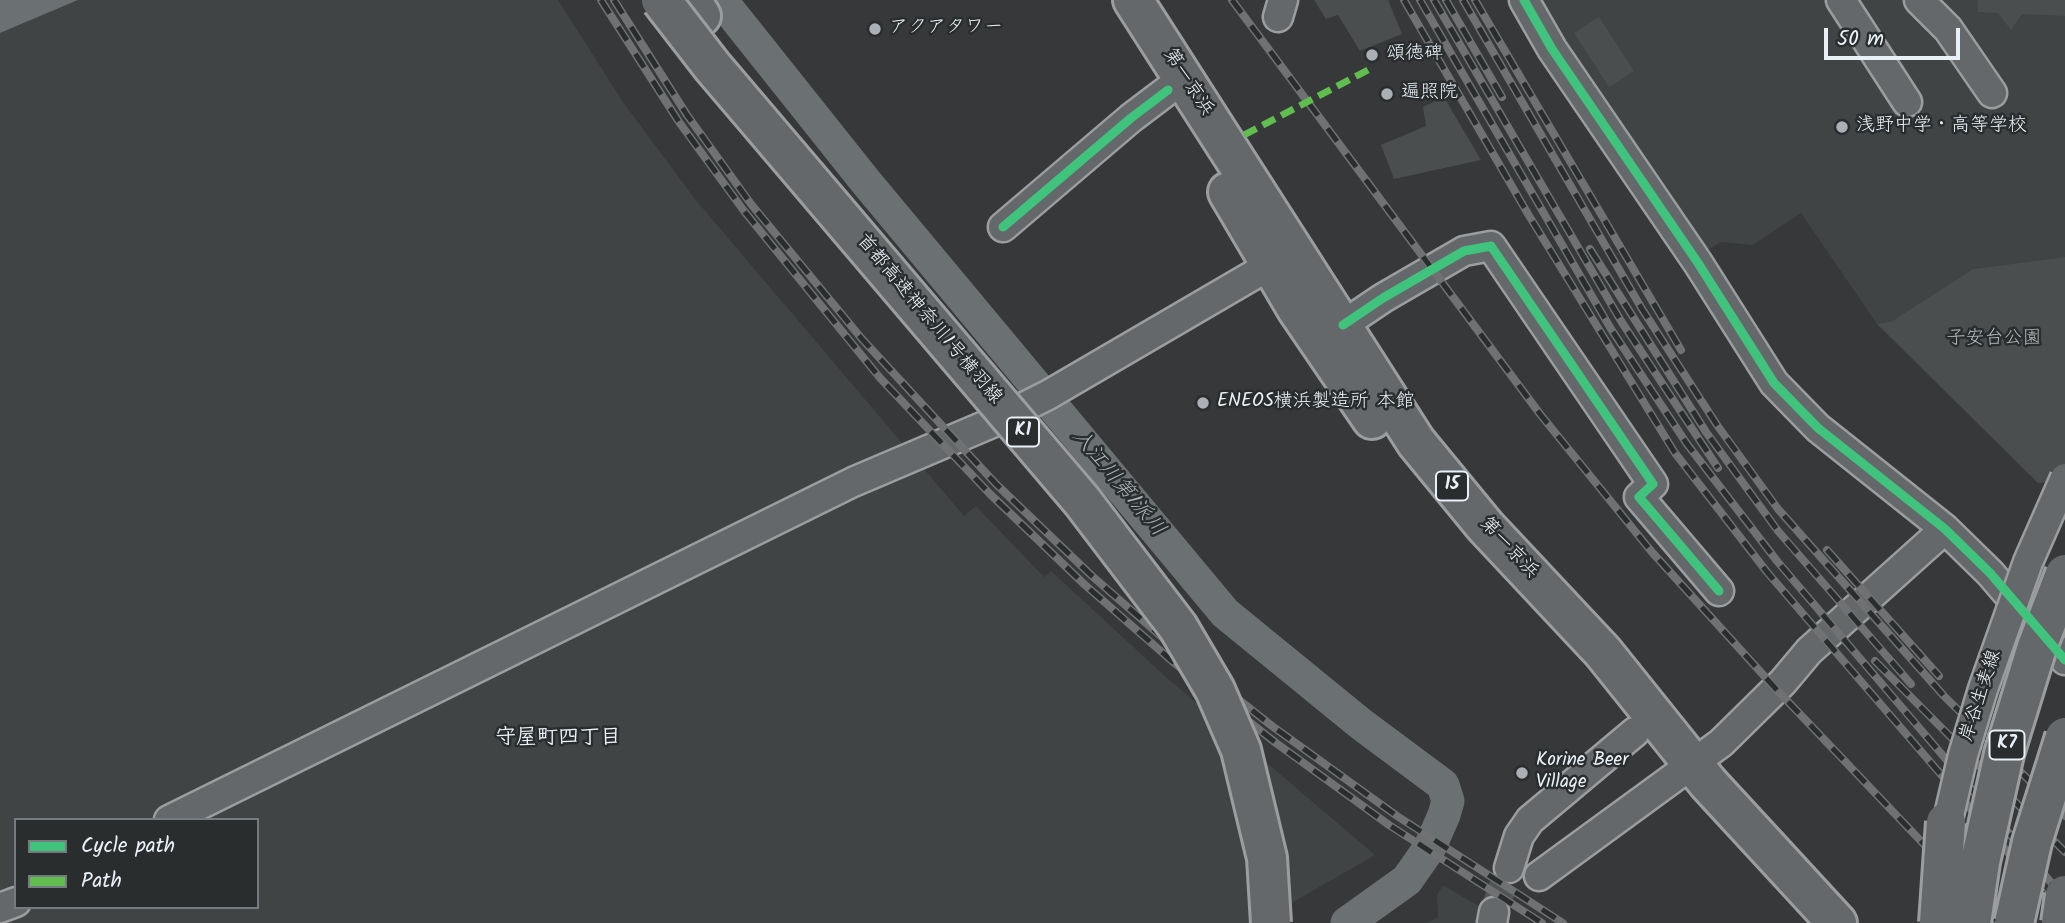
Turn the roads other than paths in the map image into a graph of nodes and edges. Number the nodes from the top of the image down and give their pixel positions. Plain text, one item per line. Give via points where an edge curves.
1 (662, 0) edge
2 (1108, 0) edge
3 (1133, 0) edge
4 (1524, 0) edge
5 (1841, 0) edge
6 (1919, 0) edge
7 (694, 5) edge
8 (1168, 90) junction
9 (1992, 93) dead end
10 (1907, 102) dead end
11 (1003, 227) dead end
12 (1282, 258) junction
13 (1343, 325) junction
14 (2065, 478) edge
15 (1945, 529) junction
16 (2065, 574) edge
17 (1719, 591) dead end
18 (2065, 660) edge
19 (1635, 732) junction
20 (2065, 737) edge
21 (2065, 744) edge
22 (1681, 771) junction
23 (173, 818) edge
24 (1946, 822) junction
25 (1509, 868) tunnel mouth
26 (1539, 876) tunnel mouth
27 (2065, 895) edge
28 (1271, 923) edge
29 (1297, 923) edge
30 (1802, 923) edge
31 (1837, 923) edge
32 (1929, 923) edge
33 (1939, 923) edge
34 (1973, 923) edge
35 (2014, 923) edge
36 (2031, 923) edge
37 (2062, 923) edge

1 - 28 highway, 首都高速神奈川1号横羽線 / K1, bridge via 721,77 1082,501 1178,627 1215,690 1241,750 1267,858
2 - 8 highway, 第一京浜 / 15
3 - 12 highway, 第一京浜 / 15
4 - 15 street via 1774,383 1818,428
5 - 10 street
6 - 9 street via 1948,29
7 - 29 highway, 首都高速神奈川1号横羽線 / K1 via 1197,609 1237,676 1265,745 1284,813
8 - 11 street
8 - 12 highway, 第一京浜 / 15
12 - 13 highway, 第一京浜 / 15
12 - 19 highway, 第一京浜 / 15 via 1369,415 1430,495
12 - 23 street via 994,422 853,482
13 - 17 street via 1464,251 1491,246 1653,484 1639,497
13 - 22 highway, 第一京浜 / 15 via 1416,442 1485,526 1603,652
14 - 24 street, 岸谷生麦線, bridge via 2005,626
15 - 18 street
15 - 22 street via 1809,651 1721,743
16 - 34 highway, K7, bridge via 2019,701 1980,862
19 - 22 highway, 第一京浜 / 15
19 - 25 street via 1531,820 1519,836
20 - 35 highway, bridge via 2032,842
21 - 36 highway, bridge via 2044,835
22 - 26 street
22 - 30 highway, 第一京浜 / 15
22 - 31 highway, 第一京浜 / 15
24 - 32 street, 岸谷生麦線, bridge
24 - 33 highway, bridge
27 - 37 highway, bridge

